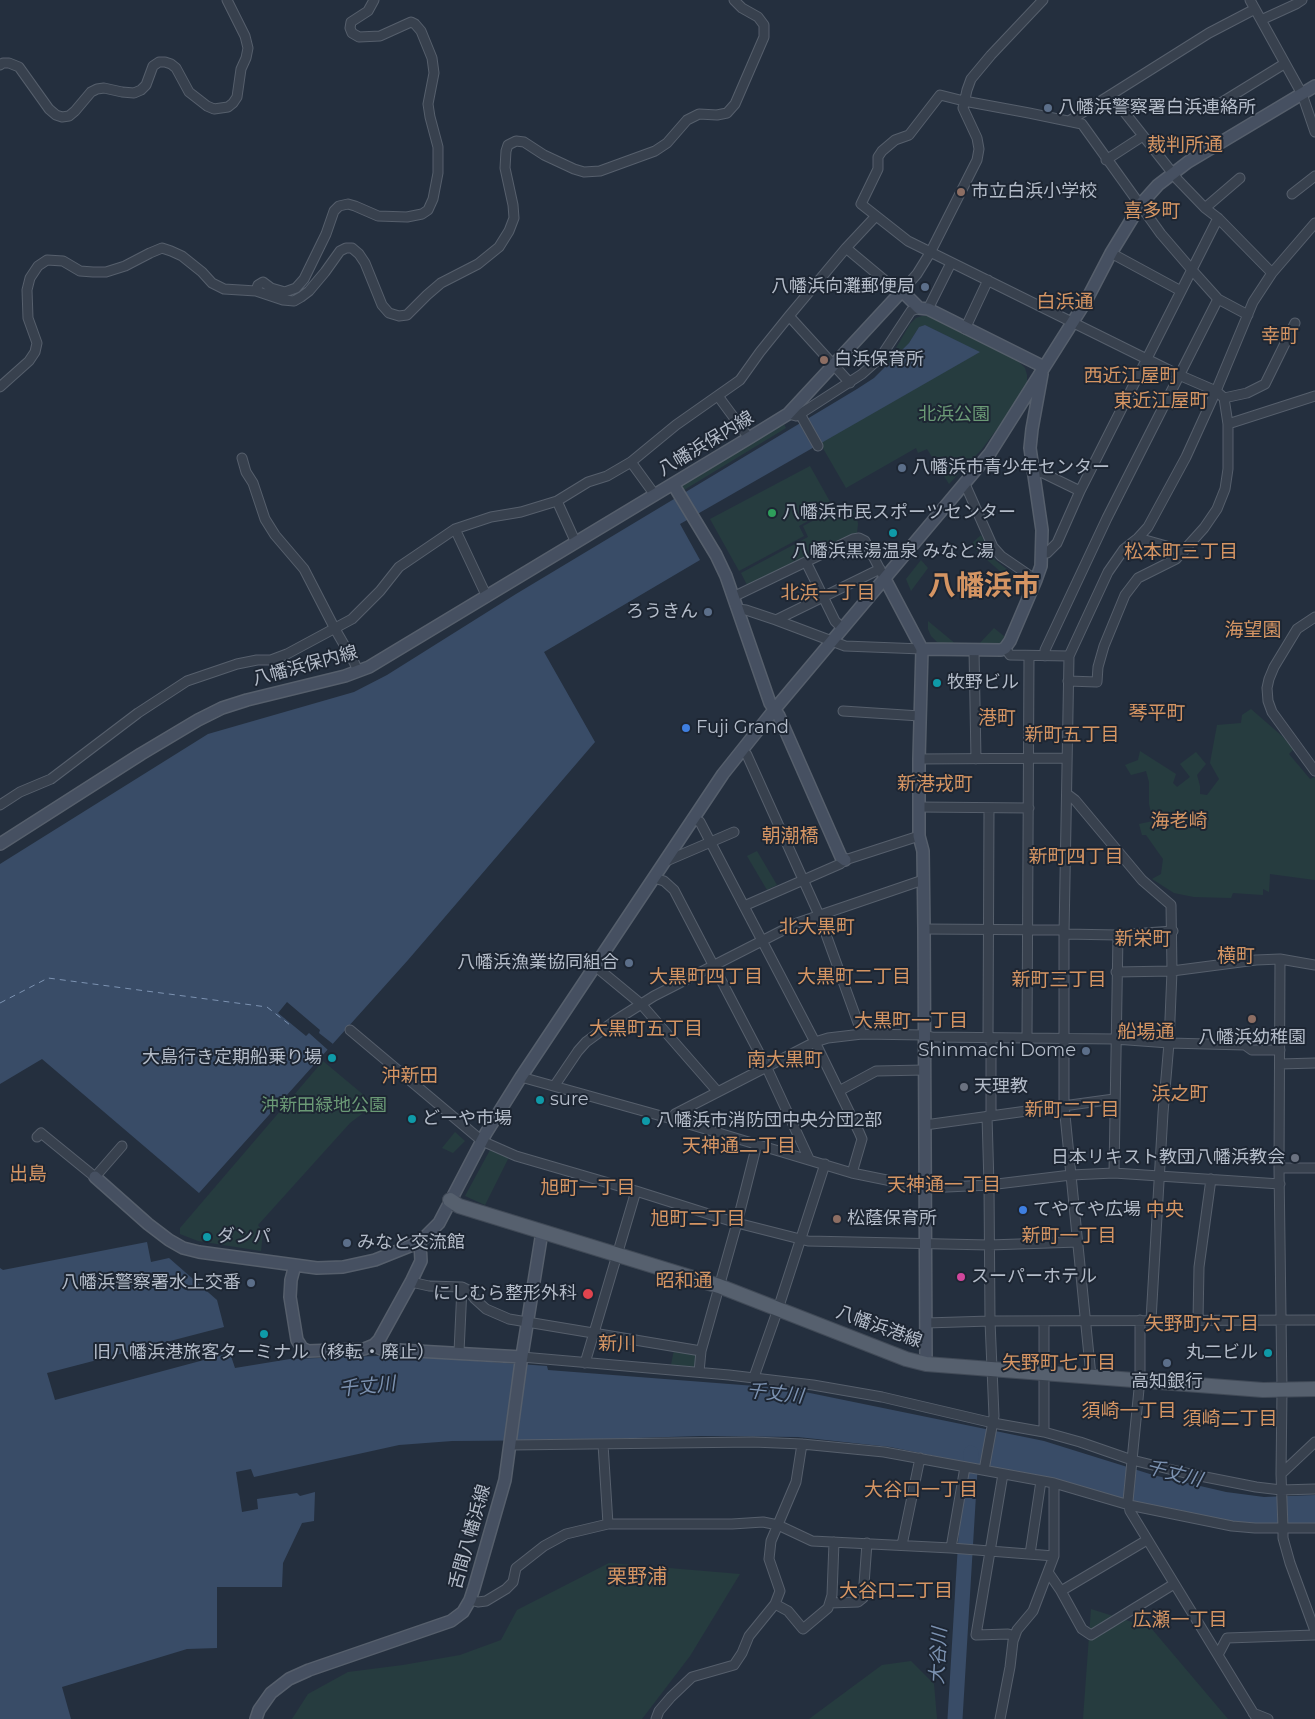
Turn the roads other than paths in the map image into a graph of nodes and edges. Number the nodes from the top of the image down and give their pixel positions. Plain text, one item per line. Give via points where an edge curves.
1 (227, 0) edge
2 (374, 0) edge
3 (734, 0) edge
4 (1043, 0) edge
5 (1250, 0) edge
6 (1302, 0) edge
7 (1255, 9) junction
8 (1261, 20) junction
9 (1284, 64) junction
10 (0, 65) edge
11 (1315, 86) edge
12 (1302, 94) junction
13 (1111, 95) junction
14 (964, 101) junction
15 (1219, 104) dead end
16 (1069, 121) junction
17 (1315, 132) edge
18 (1144, 136) junction
19 (1106, 160) junction
20 (1173, 173) junction
21 (1315, 176) edge
22 (1240, 178) dead end
23 (1292, 194) dead end
24 (1141, 204) junction
25 (1205, 208) junction
26 (875, 217) junction
27 (1218, 218) junction
28 (1315, 223) edge
29 (846, 248) junction
30 (930, 253) junction
31 (1111, 253) junction
32 (950, 263) junction
33 (1192, 270) junction
34 (1272, 272) junction
35 (988, 280) junction
36 (1181, 290) junction
37 (256, 291) junction
38 (901, 292) junction
39 (1218, 299) junction
40 (923, 308) junction
41 (789, 316) junction
42 (1248, 316) junction
43 (1073, 322) junction
44 (1295, 323) dead end
45 (966, 328) junction
46 (1147, 358) junction
47 (833, 366) junction
48 (1044, 367) junction
49 (1179, 375) junction
50 (850, 383) junction
51 (0, 387) edge
52 (1216, 391) junction
53 (718, 396) junction
54 (1315, 396) edge
55 (1224, 398) junction
56 (797, 416) junction
57 (1228, 424) junction
58 (749, 438) junction
59 (818, 446) dead end
60 (242, 458) dead end
61 (631, 462) junction
62 (1034, 472) junction
63 (965, 484) junction
64 (676, 489) junction
65 (1080, 491) junction
66 (655, 495) junction
67 (557, 501) junction
68 (455, 529) junction
69 (1138, 538) junction
70 (576, 543) junction
71 (1184, 551) junction
72 (1042, 553) junction
73 (806, 562) junction
74 (882, 574) junction
75 (1036, 580) junction
76 (487, 597) junction
77 (733, 597) junction
78 (824, 598) junction
79 (738, 609) junction
80 (1315, 617) edge
81 (776, 620) junction
82 (335, 629) junction
83 (843, 629) junction
84 (832, 642) junction
85 (1005, 648) junction
86 (922, 649) junction
87 (974, 650) junction
88 (1029, 656) junction
89 (1045, 656) junction
90 (1069, 656) junction
91 (358, 671) junction
92 (1068, 681) junction
93 (774, 710) junction
94 (843, 711) dead end
95 (920, 716) junction
96 (742, 750) junction
97 (919, 758) junction
98 (976, 758) junction
99 (1067, 758) junction
100 (1028, 759) junction
101 (1315, 771) edge
102 (1067, 794) junction
103 (0, 806) edge
104 (919, 808) junction
105 (990, 808) junction
106 (1029, 808) junction
107 (692, 819) junction
108 (734, 832) dead end
109 (919, 836) junction
110 (710, 842) junction
111 (0, 844) edge
112 (845, 860) junction
113 (664, 862) junction
114 (654, 878) junction
115 (803, 880) junction
116 (923, 880) junction
117 (744, 906) junction
118 (818, 914) junction
119 (924, 930) junction
120 (989, 930) junction
121 (1028, 930) junction
122 (1064, 932) junction
123 (1173, 932) junction
124 (1118, 935) junction
125 (763, 942) junction
126 (1280, 959) junction
127 (1315, 965) edge
128 (595, 966) junction
129 (714, 966) junction
130 (1172, 971) junction
131 (1116, 972) junction
132 (641, 1004) junction
133 (350, 1030) dead end
134 (862, 1034) junction
135 (924, 1035) junction
136 (990, 1038) junction
137 (1027, 1038) junction
138 (1064, 1038) junction
139 (1115, 1039) junction
140 (815, 1042) junction
141 (1169, 1043) junction
142 (1280, 1050) junction
143 (1315, 1063) edge
144 (1280, 1064) junction
145 (766, 1066) junction
146 (924, 1070) junction
147 (521, 1077) junction
148 (556, 1085) junction
149 (717, 1091) junction
150 (839, 1091) junction
151 (1114, 1099) junction
152 (1064, 1105) junction
153 (989, 1116) junction
154 (672, 1119) junction
155 (925, 1125) junction
156 (37, 1137) dead end
157 (482, 1141) junction
158 (757, 1144) junction
159 (122, 1146) dead end
160 (809, 1159) junction
161 (825, 1164) junction
162 (1279, 1168) junction
163 (1315, 1168) edge
164 (1114, 1172) junction
165 (852, 1173) junction
166 (1071, 1175) junction
167 (1158, 1176) junction
168 (95, 1177) junction
169 (1211, 1180) junction
170 (1280, 1184) junction
171 (989, 1185) junction
172 (926, 1188) junction
173 (636, 1191) junction
174 (450, 1200) junction
175 (737, 1224) junction
176 (542, 1232) junction
177 (801, 1240) junction
178 (420, 1242) junction
179 (1078, 1242) junction
180 (926, 1245) junction
181 (989, 1246) junction
182 (617, 1255) junction
183 (295, 1265) junction
184 (411, 1282) junction
185 (719, 1286) junction
186 (462, 1287) junction
187 (778, 1309) junction
188 (1140, 1320) junction
189 (1151, 1320) junction
190 (1198, 1320) junction
191 (1315, 1320) edge
192 (990, 1321) junction
193 (1044, 1321) junction
194 (1085, 1321) junction
195 (1280, 1321) junction
196 (528, 1322) junction
197 (926, 1323) junction
198 (595, 1332) junction
199 (374, 1345) junction
200 (701, 1351) junction
201 (459, 1352) junction
202 (521, 1360) junction
203 (585, 1363) junction
204 (926, 1364) junction
205 (992, 1369) junction
206 (699, 1372) junction
207 (1044, 1373) junction
208 (1091, 1376) junction
209 (754, 1377) junction
210 (1140, 1380) junction
211 (1315, 1389) edge
212 (1282, 1390) junction
213 (993, 1424) junction
214 (1044, 1432) junction
215 (1315, 1442) edge
216 (511, 1443) junction
217 (603, 1444) junction
218 (802, 1444) junction
219 (920, 1458) junction
220 (1132, 1462) junction
221 (966, 1466) junction
222 (985, 1469) junction
223 (1003, 1474) junction
224 (1281, 1474) junction
225 (1041, 1481) junction
226 (1054, 1483) junction
227 (1315, 1489) edge
228 (1281, 1492) junction
229 (1128, 1503) junction
230 (608, 1524) junction
231 (778, 1525) junction
232 (1283, 1526) junction
233 (1315, 1528) edge
234 (1147, 1540) junction
235 (834, 1542) junction
236 (867, 1543) junction
237 (902, 1545) junction
238 (952, 1548) junction
239 (989, 1551) junction
240 (1030, 1554) junction
241 (1054, 1556) junction
242 (1048, 1572) junction
243 (1174, 1584) junction
244 (1061, 1591) junction
245 (470, 1600) junction
246 (830, 1603) junction
247 (775, 1604) junction
248 (1315, 1633) edge
249 (1014, 1636) junction
250 (1218, 1655) junction
251 (1255, 1716) edge
252 (256, 1719) edge
253 (656, 1719) edge
254 (1000, 1719) edge
255 (1268, 1719) edge

1 - 10 street via 248,48 237,97 228,107 214,109 207,106 189,92 176,68 159,62 153,66 141,90 134,93 96,89 69,116 62,117 49,109 19,67
2 - 37 street via 368,11 351,22 352,33 359,37 380,36 410,22 422,31 432,58 434,73 428,104 438,147 433,199 428,210 407,217 378,216 348,204 339,206 304,279 296,288 285,292 262,282
3 - 37 street via 758,17 764,25 764,37 735,104 726,113 699,114 687,120 667,143 655,151 600,171 574,169 524,142 508,145 505,168 514,218 504,239 478,264 441,283 406,315 388,313 365,263 352,248 340,251 301,298 283,300
4 - 14 street via 971,79
5 - 7 street
6 - 8 street
7 - 8 street
7 - 13 street via 1209,33
8 - 9 street
9 - 12 street
9 - 15 street
11 - 12 street
12 - 17 street
12 - 20 street
13 - 16 street
13 - 18 street
14 - 16 street
14 - 26 street via 940,94 909,135 895,140 882,151 878,157 878,169 861,204
14 - 30 street via 963,108 977,138 977,160
16 - 19 street via 1082,124
18 - 19 street
18 - 20 street
19 - 24 street
20 - 24 street
20 - 25 street
21 - 23 street
22 - 25 street
24 - 31 street
24 - 33 street via 1161,234
25 - 27 street
26 - 29 street
26 - 30 street
27 - 33 street
27 - 34 street
28 - 34 street
29 - 38 street
29 - 41 street
30 - 32 street
30 - 38 street
31 - 36 street
31 - 43 street
32 - 35 street
32 - 40 street
33 - 36 street
33 - 39 street
34 - 42 street
35 - 43 street
35 - 45 street
36 - 46 street
37 - 51 street via 224,289 212,283 182,256 162,248 106,272 80,270 63,261 47,260 30,278 27,290 28,318 37,343 35,352
38 - 40 street
38 - 47 street, 八幡浜保内線
39 - 42 street
39 - 49 street
40 - 45 street
40 - 50 street via 911,310 880,358
41 - 47 street
41 - 53 street via 740,380
42 - 52 street
43 - 46 street
43 - 48 street
44 - 55 street via 1265,384 1247,393
45 - 48 street
46 - 49 street
46 - 65 street
47 - 50 street
47 - 56 street, 八幡浜保内線
48 - 62 street via 1030,448
48 - 63 street via 998,441
49 - 52 street
49 - 89 street via 1107,518
50 - 56 street
52 - 55 street
52 - 69 street via 1186,457 1148,527
53 - 58 street
53 - 61 street
54 - 57 street
55 - 57 street
56 - 58 street, 八幡浜保内線
56 - 59 street
57 - 71 street via 1228,469 1224,489 1217,509
58 - 64 street, 八幡浜保内線
60 - 82 street via 265,520 304,569
61 - 66 street
61 - 67 street
62 - 65 street via 1043,473
62 - 72 street
63 - 74 street
63 - 75 street via 993,547
64 - 66 street, 八幡浜保内線
64 - 77 street via 716,555
65 - 72 street via 1057,543 1047,553
66 - 70 street, 八幡浜保内線
67 - 68 street
67 - 70 street
68 - 76 street
68 - 82 street via 399,567 352,619
69 - 71 street
69 - 90 street via 1124,549 1108,572
70 - 76 street, 八幡浜保内線
71 - 92 street via 1176,559 1138,578 1125,596 1104,646 1097,682
72 - 75 street
73 - 74 street via 860,538 865,541
73 - 77 street
73 - 78 street
74 - 78 street
74 - 83 street
74 - 86 street
75 - 85 street
76 - 91 street, 八幡浜保内線 via 370,667
77 - 79 street
78 - 81 street
78 - 83 street via 835,621
79 - 81 street
79 - 93 street
80 - 101 street via 1297,629 1274,667 1267,688 1272,712
81 - 84 street
82 - 91 street
82 - 103 street via 271,660 237,664 187,681 138,713 51,779 20,792
83 - 84 street
84 - 86 street via 845,646
84 - 93 street
85 - 87 street
85 - 88 street via 1010,655
86 - 87 street
86 - 95 street
87 - 98 street
88 - 89 street
88 - 100 street
89 - 90 street
90 - 92 street
91 - 111 street, 八幡浜保内線 via 222,708 141,754
92 - 99 street
93 - 96 street
93 - 112 street
94 - 95 street
95 - 97 street
96 - 107 street
96 - 115 street
97 - 98 street
97 - 104 street
98 - 100 street
99 - 100 street
99 - 102 street
100 - 106 street
102 - 122 street
102 - 123 street via 1142,880 1172,905
104 - 105 street
104 - 109 street
105 - 106 street
105 - 120 street
106 - 121 street
107 - 110 street via 700,822
107 - 113 street
108 - 110 street
109 - 112 street
109 - 116 street
110 - 113 street
110 - 117 street
112 - 115 street
113 - 114 street
114 - 128 street
114 - 129 street via 664,881 674,890
115 - 117 street
115 - 118 street
116 - 118 street
116 - 119 street
117 - 125 street
118 - 125 street
118 - 134 street
119 - 120 street
119 - 135 street
120 - 121 street
120 - 136 street
121 - 122 street
121 - 137 street
122 - 124 street
122 - 138 street
123 - 124 street
123 - 130 street
124 - 131 street
125 - 129 street
125 - 140 street
126 - 127 street
126 - 130 street
126 - 142 street
128 - 132 street
128 - 147 street
129 - 132 street
129 - 145 street
130 - 131 street
130 - 141 street
131 - 139 street
132 - 148 street via 586,1042
132 - 149 street
133 - 157 street
134 - 135 street
134 - 140 street
135 - 136 street
135 - 146 street
136 - 137 street
136 - 153 street
137 - 138 street
138 - 139 street
138 - 152 street
139 - 141 street
139 - 151 street
140 - 145 street
140 - 150 street
141 - 142 street via 1245,1045 1252,1050
141 - 167 street
142 - 144 street
143 - 144 street
144 - 162 street
145 - 149 street
145 - 160 street
146 - 150 street via 876,1070
146 - 155 street
147 - 148 street
147 - 157 street
148 - 154 street
149 - 154 street via 675,1114
150 - 165 street via 862,1139
151 - 152 street
151 - 164 street
152 - 153 street
152 - 166 street
153 - 155 street
153 - 171 street
154 - 158 street
155 - 172 street
156 - 168 street via 41,1133
157 - 173 street via 516,1156
157 - 174 street
158 - 160 street
158 - 175 street
159 - 168 street
160 - 161 street
161 - 165 street
161 - 177 street
162 - 163 street
162 - 170 street
164 - 166 street
164 - 167 street
165 - 172 street
166 - 171 street
166 - 179 street
167 - 169 street
167 - 189 street
168 - 183 street via 148,1224 183,1248
169 - 170 street
169 - 190 street via 1200,1267
170 - 195 street
171 - 172 street
171 - 181 street
172 - 180 street
173 - 175 street
173 - 182 street
174 - 176 main road, 八幡浜港線 via 459,1206
174 - 178 street via 439,1223
175 - 177 street
175 - 185 street
176 - 182 main road, 八幡浜港線
176 - 196 street, 舌間八幡浜線
177 - 180 street
177 - 187 street
178 - 183 street via 375,1260 343,1267
178 - 184 street via 421,1261
179 - 181 street
179 - 194 street
180 - 181 street
180 - 197 street
181 - 192 street
182 - 185 main road, 八幡浜港線
182 - 198 street
183 - 199 street via 290,1297 302,1348 308,1351 364,1349
184 - 186 street
184 - 199 street
185 - 187 main road, 八幡浜港線
185 - 200 street
186 - 196 street via 496,1314
186 - 201 street
187 - 204 main road, 八幡浜港線
187 - 209 street
188 - 189 street
188 - 194 street
188 - 210 street
189 - 190 street
190 - 195 street
191 - 195 street
192 - 193 street
192 - 197 street
192 - 205 street
193 - 194 street
193 - 207 street
194 - 208 street
195 - 212 street
196 - 198 street
196 - 202 street, 舌間八幡浜線
197 - 204 street
198 - 200 street
198 - 203 street
199 - 201 street
200 - 206 street
201 - 202 street
202 - 203 street
202 - 216 street, 舌間八幡浜線
203 - 206 street
204 - 205 main road, 八幡浜港線
205 - 207 main road, 八幡浜港線
205 - 213 street
206 - 209 street
207 - 208 main road, 八幡浜港線
207 - 214 street
208 - 210 main road, 八幡浜港線
209 - 213 street via 882,1397
210 - 212 main road, 八幡浜港線
210 - 220 street
211 - 212 main road, 八幡浜港線
212 - 224 street
213 - 214 street
213 - 222 street
214 - 220 street
215 - 224 street
216 - 217 street
216 - 245 street, 舌間八幡浜線 via 505,1480
217 - 218 street
217 - 230 street
218 - 219 street
218 - 231 street via 796,1482
219 - 221 street
219 - 237 street
220 - 228 street
220 - 229 street
221 - 222 street
221 - 238 street
222 - 223 street
223 - 225 street
223 - 239 street
224 - 228 street
225 - 226 street
225 - 240 street
226 - 229 street
226 - 241 street
227 - 228 street
228 - 232 street
229 - 232 street via 1232,1526
229 - 234 street
230 - 231 street via 763,1522
230 - 245 street via 566,1534 544,1546 516,1568 513,1582 506,1589 486,1601
231 - 235 street via 812,1541
231 - 247 street via 771,1541 769,1559 780,1592
232 - 233 street
232 - 248 street via 1290,1563
234 - 243 street
234 - 244 street
235 - 236 street
235 - 246 street
236 - 237 street
236 - 246 street via 863,1598 858,1602
237 - 238 street
238 - 239 street
239 - 240 street
239 - 249 street via 976,1636
240 - 241 street
241 - 242 street
242 - 244 street
242 - 249 street via 1033,1611
243 - 244 street via 1091,1635 1082,1629
243 - 250 street
245 - 252 street, 舌間八幡浜線 via 463,1612 451,1621 289,1679 271,1693 258,1710
246 - 247 street via 803,1629 788,1611
247 - 253 street via 749,1636 734,1665 692,1677 659,1711
248 - 250 street via 1228,1638
249 - 254 street
250 - 251 street
251 - 255 street

